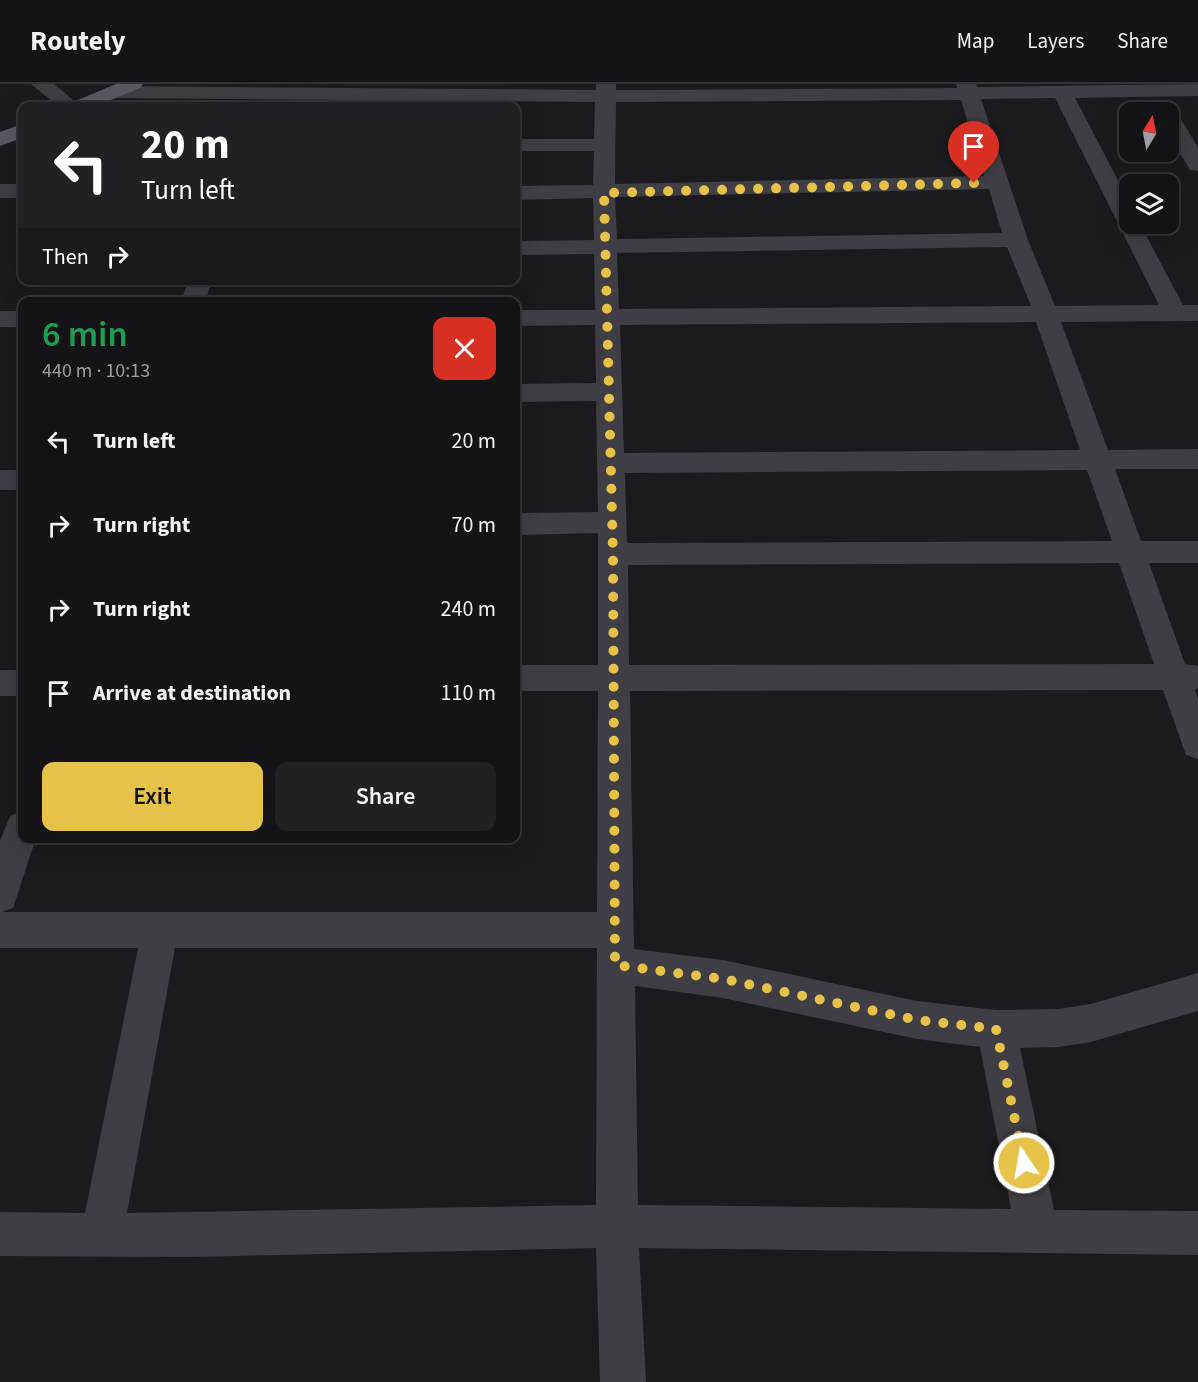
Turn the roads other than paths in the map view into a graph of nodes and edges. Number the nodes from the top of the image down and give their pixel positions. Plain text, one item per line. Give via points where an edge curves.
1 (41, 84) edge
2 (123, 88) edge
3 (967, 89) edge
4 (606, 90) edge
5 (1198, 90) edge
6 (1155, 91) junction
7 (1062, 93) junction
8 (255, 100) edge
9 (65, 102) edge
10 (90, 102) edge
11 (1162, 102) edge
12 (18, 132) edge
13 (1179, 132) edge
14 (0, 140) edge
15 (520, 145) edge
16 (605, 145) junction
17 (1198, 165) edge
18 (997, 182) junction
19 (0, 191) edge
20 (18, 191) edge
21 (520, 193) edge
22 (604, 193) junction
23 (1016, 240) junction
24 (606, 247) junction
25 (520, 248) edge
26 (1187, 313) edge
27 (1046, 314) junction
28 (520, 318) edge
29 (608, 318) junction
30 (0, 319) edge
31 (18, 319) edge
32 (609, 392) junction
33 (520, 393) edge
34 (1198, 459) edge
35 (1096, 460) junction
36 (611, 463) junction
37 (0, 480) edge
38 (18, 480) edge
39 (612, 522) junction
40 (520, 524) edge
41 (1130, 552) junction
42 (1198, 552) edge
43 (613, 554) junction
44 (614, 677) junction
45 (1186, 677) edge
46 (520, 678) edge
47 (0, 683) edge
48 (18, 683) edge
49 (1198, 744) edge
50 (18, 840) edge
51 (0, 896) edge
52 (0, 930) edge
53 (160, 930) junction
54 (614, 947) junction
55 (1198, 992) edge
56 (996, 1029) junction
57 (617, 1226) junction
58 (1037, 1230) junction
59 (1198, 1233) edge
60 (0, 1234) edge
61 (102, 1235) junction
62 (623, 1382) edge

1 - 9 street
2 - 8 street
2 - 10 main road
3 - 4 street
3 - 7 street
3 - 18 street
4 - 8 street
4 - 16 street
5 - 6 street
6 - 7 street
6 - 11 street
7 - 26 street
12 - 14 main road
13 - 17 street
15 - 16 street
16 - 22 street
18 - 22 street
18 - 23 street
19 - 20 street
21 - 22 street
22 - 24 street
23 - 24 street
23 - 27 street
24 - 25 street
24 - 29 street
26 - 27 street
27 - 29 street
27 - 35 street
28 - 29 street
29 - 32 street
30 - 31 street
32 - 33 street
32 - 36 street
34 - 35 street
35 - 36 street
35 - 41 street
36 - 39 street
37 - 38 street
39 - 40 street
39 - 43 street
41 - 42 street
41 - 43 street
41 - 45 street
43 - 44 street
44 - 45 street
44 - 46 street
44 - 54 street
45 - 49 street
47 - 48 street
50 - 51 street
52 - 53 street
53 - 54 street
53 - 61 street
54 - 56 street via 723,979 917,1020
54 - 57 street
55 - 56 street via 1091,1023
56 - 58 street
57 - 58 street
57 - 61 street
57 - 62 street
58 - 59 street
60 - 61 street

